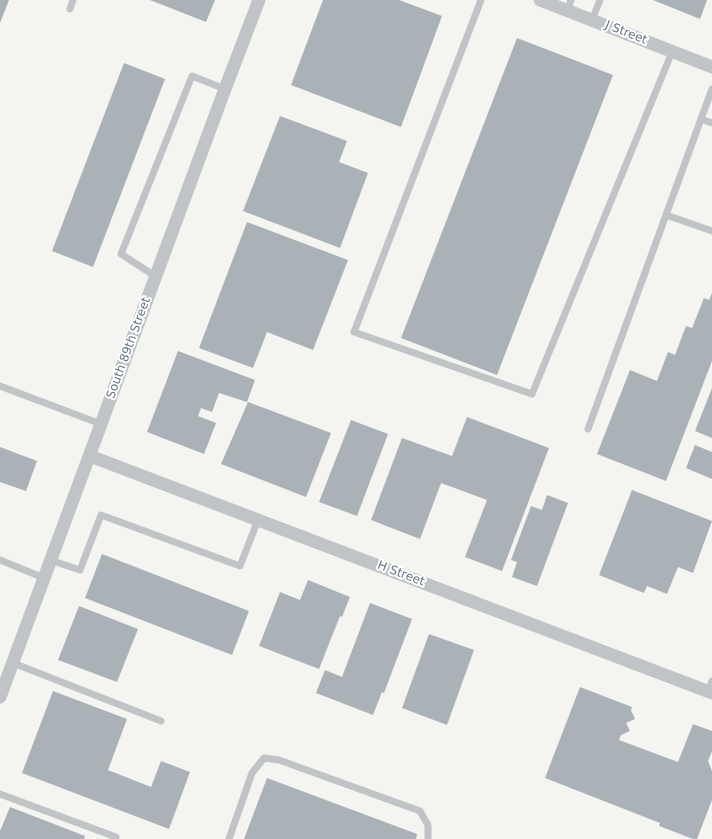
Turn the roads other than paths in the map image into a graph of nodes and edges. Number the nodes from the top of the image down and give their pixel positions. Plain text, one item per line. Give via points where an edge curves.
1 (73, 0) edge
2 (259, 0) edge
3 (481, 0) edge
4 (540, 0) edge
5 (600, 0) edge
6 (569, 5) edge
7 (70, 9) dead end
8 (592, 20) junction
9 (672, 52) junction
10 (711, 64) edge
11 (225, 89) junction
12 (712, 89) edge
13 (701, 119) junction
14 (712, 123) edge
15 (666, 215) junction
16 (712, 231) edge
17 (155, 276) junction
18 (0, 386) edge
19 (101, 424) junction
20 (588, 429) dead end
21 (90, 456) junction
22 (258, 520) junction
23 (0, 560) edge
24 (50, 560) junction
25 (44, 578) junction
26 (13, 663) junction
27 (711, 688) edge
28 (0, 697) edge
29 (161, 721) dead end
30 (0, 794) edge
31 (116, 837) dead end
32 (229, 839) edge
33 (428, 839) edge

1 - 7 lane
2 - 11 street, South 89th Street
3 - 9 lane via 354,332 532,394
4 - 6 street, J Street
5 - 8 lane
6 - 8 street, J Street
8 - 9 street, J Street
9 - 10 street, J Street
11 - 17 street, South 89th Street
11 - 17 lane via 192,76 121,254
12 - 13 lane
13 - 14 lane
13 - 15 lane
15 - 16 lane
15 - 20 lane
17 - 19 street, South 89th Street
18 - 19 lane
19 - 21 street, South 89th Street
21 - 22 street, H Street
21 - 24 street, South 89th Street
22 - 24 lane via 240,566 101,515 80,570
22 - 27 street, H Street
23 - 25 lane
24 - 25 street, South 89th Street
25 - 26 street, South 89th Street
26 - 28 street, South 89th Street
26 - 29 lane
30 - 31 lane
32 - 33 lane via 252,773 264,758 279,760 420,811 428,825

